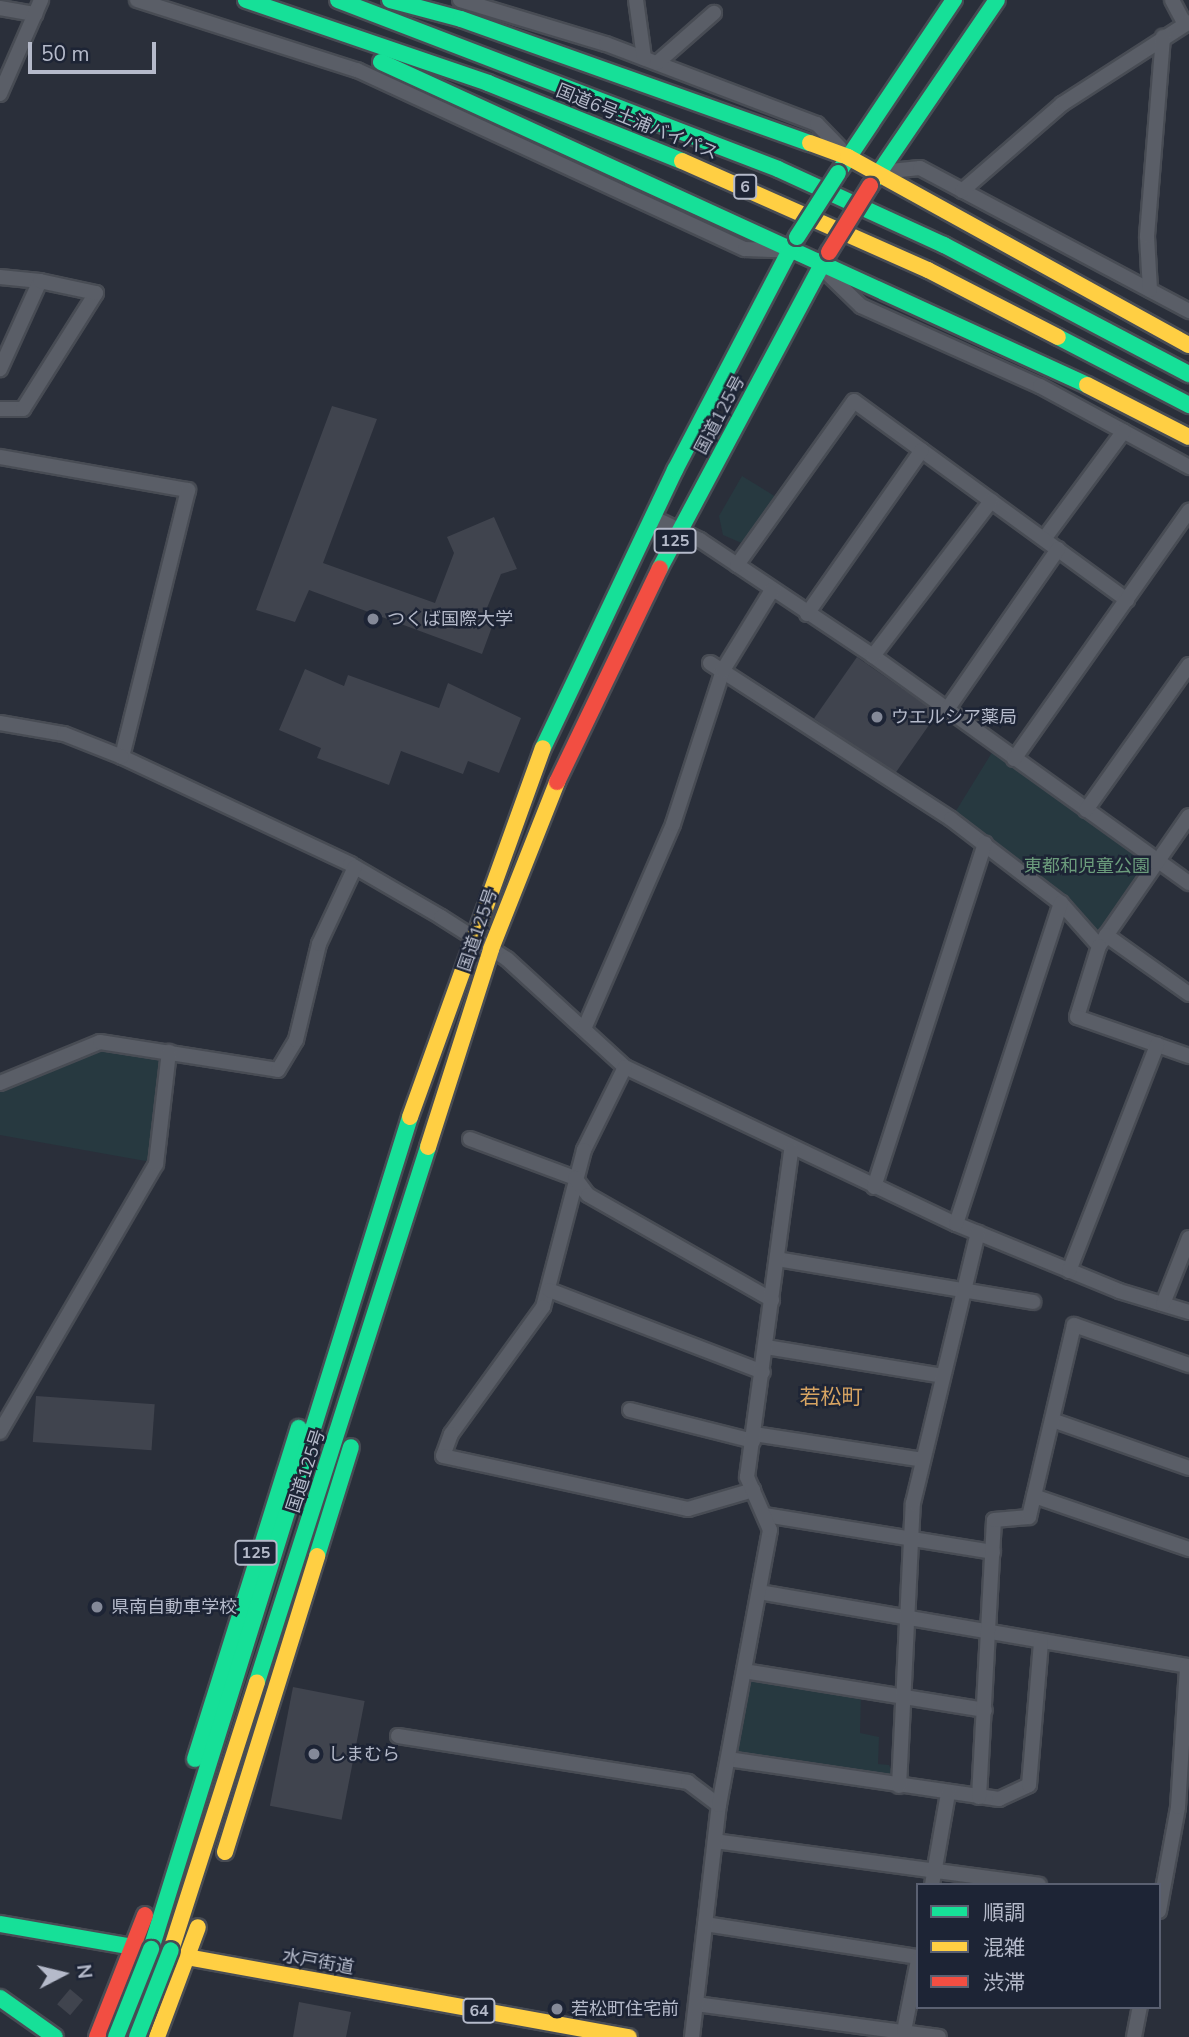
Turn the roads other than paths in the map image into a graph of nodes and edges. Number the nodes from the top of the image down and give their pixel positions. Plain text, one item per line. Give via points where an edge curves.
1 (137, 0) edge
2 (246, 0) edge
3 (338, 0) edge
4 (390, 0) edge
5 (460, 0) edge
6 (636, 0) edge
7 (954, 0) edge
8 (997, 0) edge
9 (1172, 0) edge
10 (478, 3) edge
11 (38, 7) edge
12 (0, 8) edge
13 (283, 12) junction
14 (714, 13) dead end
15 (1187, 23) edge
16 (1163, 37) junction
17 (651, 60) junction
18 (0, 94) edge
19 (757, 101) junction
20 (754, 120) junction
21 (848, 157) junction
22 (879, 172) junction
23 (962, 191) junction
24 (793, 244) junction
25 (824, 259) junction
26 (0, 277) edge
27 (40, 281) junction
28 (1150, 290) junction
29 (1189, 311) edge
30 (1189, 345) edge
31 (0, 369) edge
32 (1189, 373) edge
33 (1189, 405) edge
34 (0, 409) edge
35 (1124, 432) junction
36 (1189, 437) edge
37 (922, 450) junction
38 (0, 457) edge
39 (1189, 467) edge
40 (991, 501) junction
41 (1189, 511) edge
42 (652, 517) junction
43 (680, 530) junction
44 (1044, 540) junction
45 (1058, 549) junction
46 (737, 565) junction
47 (772, 590) junction
48 (1127, 600) junction
49 (807, 614) junction
50 (873, 656) junction
51 (1189, 664) edge
52 (717, 666) junction
53 (946, 711) junction
54 (0, 723) edge
55 (122, 757) junction
56 (1014, 759) junction
57 (1086, 810) junction
58 (1189, 816) edge
59 (985, 844) junction
60 (1158, 860) junction
61 (355, 867) junction
62 (1189, 883) edge
63 (1061, 903) junction
64 (469, 935) junction
65 (1102, 941) junction
66 (491, 949) junction
67 (1189, 994) edge
68 (584, 1029) junction
69 (1157, 1045) junction
70 (169, 1052) junction
71 (1189, 1056) edge
72 (625, 1067) junction
73 (0, 1083) edge
74 (470, 1139) dead end
75 (791, 1150) junction
76 (398, 1164) junction
77 (575, 1178) junction
78 (874, 1187) junction
79 (416, 1188) junction
80 (956, 1224) junction
81 (978, 1233) junction
82 (1189, 1238) edge
83 (1185, 1257) edge
84 (777, 1259) junction
85 (1069, 1270) junction
86 (549, 1290) junction
87 (964, 1291) junction
88 (772, 1300) junction
89 (1033, 1303) dead end
90 (1163, 1304) junction
91 (1189, 1312) edge
92 (766, 1348) junction
93 (1189, 1365) edge
94 (763, 1372) junction
95 (943, 1376) junction
96 (630, 1410) dead end
97 (1052, 1420) junction
98 (0, 1432) edge
99 (753, 1438) junction
100 (923, 1460) junction
101 (1189, 1468) edge
102 (753, 1490) junction
103 (1034, 1496) junction
104 (765, 1515) junction
105 (912, 1539) junction
106 (1189, 1549) edge
107 (993, 1552) junction
108 (759, 1592) junction
109 (908, 1616) junction
110 (989, 1632) junction
111 (1041, 1641) junction
112 (1188, 1666) edge
113 (744, 1671) junction
114 (903, 1697) junction
115 (985, 1710) junction
116 (398, 1736) dead end
117 (728, 1759) junction
118 (899, 1786) junction
119 (948, 1793) junction
120 (979, 1797) junction
121 (719, 1805) junction
122 (715, 1841) junction
123 (220, 1866) dead end
124 (935, 1868) junction
125 (932, 1883) edge
126 (1027, 1883) edge
127 (1161, 1901) edge
128 (207, 1903) dead end
129 (0, 1924) edge
130 (705, 1924) junction
131 (134, 1947) junction
132 (187, 1957) junction
133 (916, 1958) edge
134 (916, 1968) edge
135 (0, 1998) edge
136 (696, 2004) junction
137 (1140, 2009) edge
138 (904, 2031) junction
139 (55, 2037) edge
140 (97, 2037) edge
141 (116, 2037) edge
142 (137, 2037) edge
143 (156, 2037) edge
144 (629, 2037) edge
145 (692, 2037) edge
146 (939, 2037) edge
147 (1134, 2037) edge

1 - 24 street via 357,70 745,249
2 - 13 main road, 国道6号土浦バイパス / 6
3 - 32 main road, 国道6号土浦バイパス / 6 via 778,169 944,245
4 - 20 main road
5 - 10 street
6 - 17 street
7 - 21 main road, 国道125号 / 125
8 - 22 main road, 国道125号 / 125
9 - 15 street
10 - 17 street
11 - 12 street
11 - 18 street
13 - 24 main road
13 - 33 main road, 国道6号土浦バイパス / 6 via 488,83 768,196 928,270
14 - 17 street
15 - 16 street
16 - 23 street via 1062,104
16 - 28 street via 1147,236
17 - 19 street
19 - 20 street
19 - 21 street via 817,124
20 - 21 main road
21 - 22 main road
21 - 24 main road, 国道125号 / 125, bridge
22 - 23 street via 920,169
22 - 25 main road, 国道125号 / 125, bridge
22 - 30 main road
23 - 28 street
24 - 25 main road
24 - 42 main road, 国道125号 / 125
25 - 35 street via 861,306 1040,386
25 - 36 main road
25 - 43 main road, 国道125号 / 125
26 - 27 street
27 - 31 street
27 - 34 street via 96,293 23,409
28 - 29 street
35 - 39 street
35 - 44 street
37 - 40 street
37 - 46 street via 854,401
37 - 49 street
38 - 55 street via 188,490
40 - 44 street
40 - 50 street
41 - 48 street
42 - 43 street
42 - 64 main road, 国道125号 / 125 via 527,781
43 - 46 street
43 - 66 main road, 国道125号 / 125 via 538,821
44 - 45 street
45 - 48 street
45 - 53 street
46 - 47 street
47 - 49 street
47 - 52 street
48 - 56 street
49 - 50 street
50 - 53 street
51 - 57 street
52 - 59 street
52 - 68 street via 673,824
53 - 56 street
54 - 55 street via 64,734
55 - 61 street
56 - 57 street
57 - 60 street
58 - 60 street
59 - 63 street
59 - 78 street
60 - 62 street
60 - 65 street
61 - 64 street
61 - 70 street via 319,944 296,1040 278,1070
63 - 65 street
63 - 80 street
64 - 66 street
64 - 76 main road, 国道125号 / 125
65 - 67 street
65 - 69 street via 1077,1017
66 - 68 street
66 - 79 main road, 国道125号 / 125
68 - 72 street
69 - 71 street
69 - 85 street
70 - 73 street via 100,1042
70 - 98 street via 156,1164
72 - 75 street
72 - 77 street via 604,1101
74 - 77 street
75 - 78 street
75 - 84 street
76 - 131 main road, 125 via 271,1504
76 - 141 main road, 国道125号 / 125, bridge via 204,1792
77 - 86 street
77 - 88 street via 588,1195
78 - 80 street
79 - 123 main road, 125 via 331,1523
79 - 142 main road, 国道125号 / 125, bridge via 224,1799
80 - 81 street
81 - 85 street
81 - 87 street
82 - 83 street
83 - 90 street
84 - 87 street
84 - 88 street
85 - 90 street
86 - 94 street
86 - 102 street via 537,1318 451,1434 443,1456 688,1509
87 - 89 street
87 - 95 street
88 - 92 street
90 - 91 street
92 - 94 street
92 - 95 street
93 - 97 street via 1074,1325
94 - 99 street
95 - 100 street
96 - 99 street
97 - 101 street
97 - 103 street
99 - 100 street
99 - 102 street via 747,1477
100 - 105 street
102 - 104 street
103 - 106 street
103 - 107 street via 1029,1517 994,1520
104 - 105 street
104 - 108 street via 770,1530
105 - 107 street
105 - 109 street
107 - 110 street
108 - 109 street
108 - 113 street
109 - 110 street
109 - 114 street
110 - 111 street
110 - 115 street
111 - 112 street
111 - 120 street via 1029,1785 999,1799
112 - 127 street via 1178,1807
113 - 114 street
113 - 117 street
114 - 115 street
114 - 118 street
115 - 120 street
116 - 121 street via 688,1782
117 - 118 street
117 - 121 street
118 - 119 street
119 - 120 street
119 - 124 street
121 - 122 street
122 - 124 street
122 - 130 street
124 - 125 street
124 - 126 street
128 - 132 main road
129 - 131 main road, 水戸街道
130 - 133 street
130 - 136 street
131 - 132 main road, 水戸街道
131 - 140 main road
132 - 143 main road
132 - 144 main road, 水戸街道 / 64
134 - 138 street
135 - 139 main road
136 - 138 street
136 - 145 street
137 - 147 street
138 - 146 street

